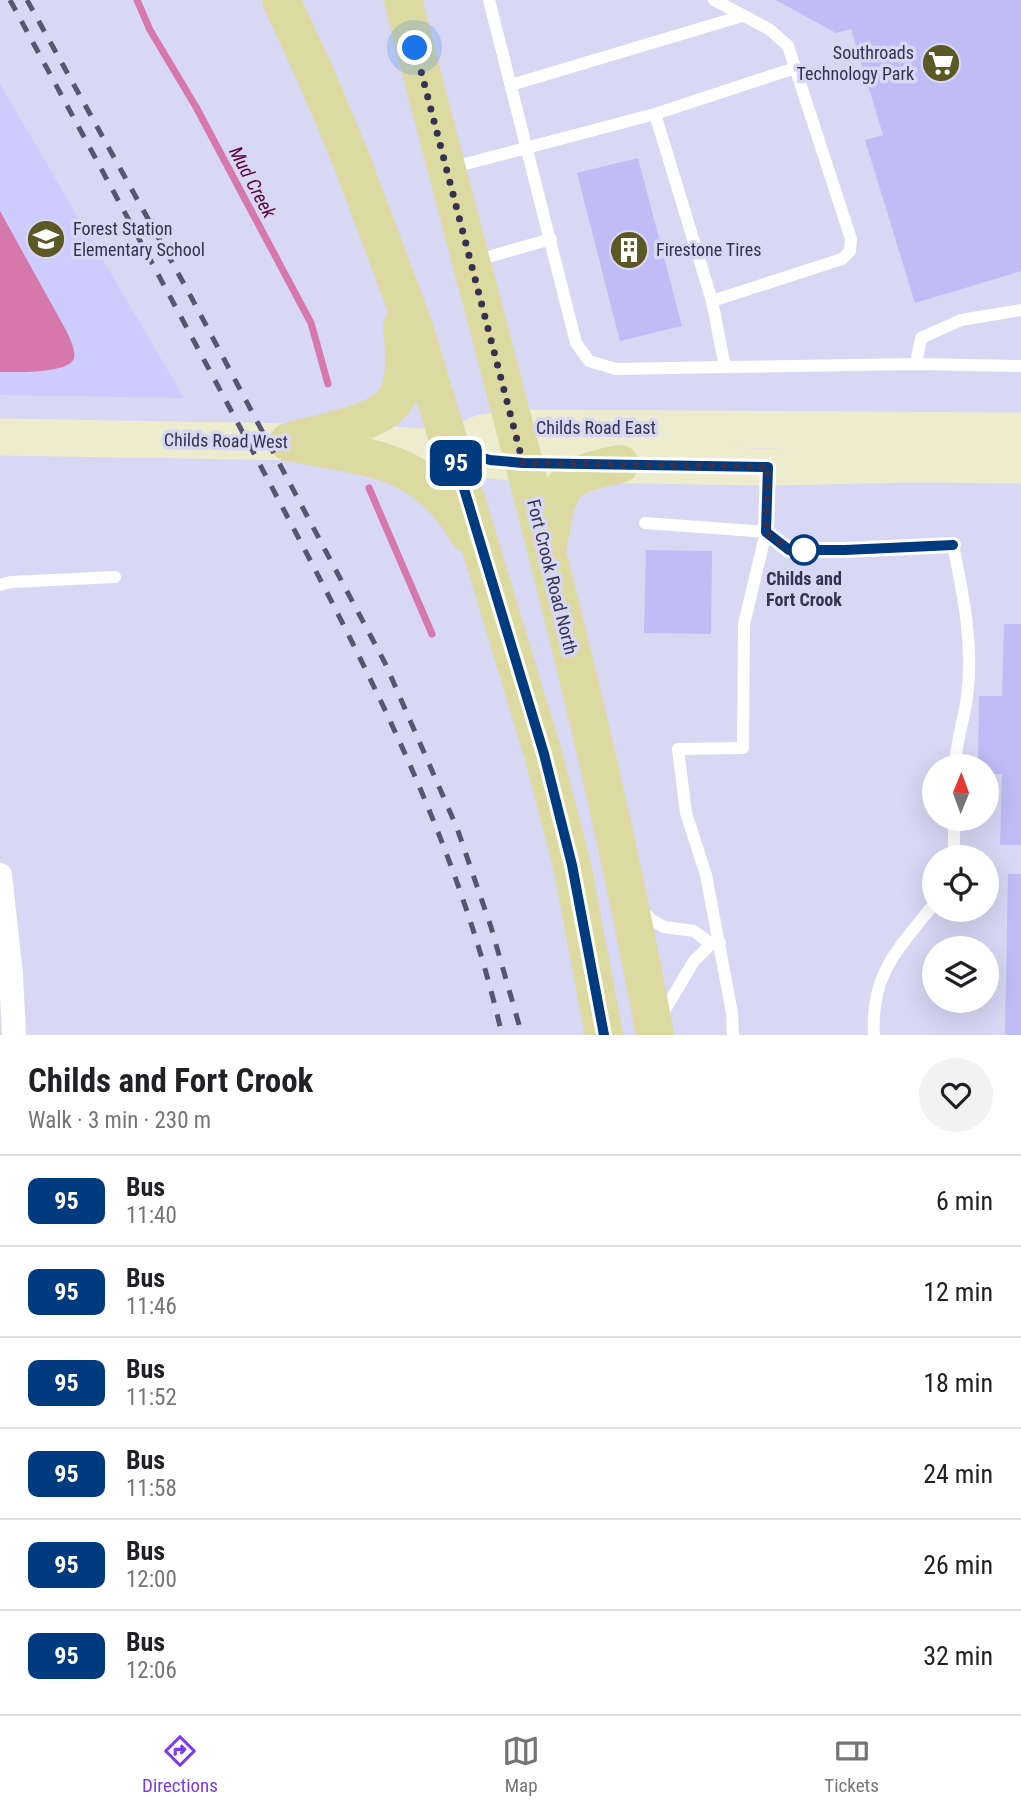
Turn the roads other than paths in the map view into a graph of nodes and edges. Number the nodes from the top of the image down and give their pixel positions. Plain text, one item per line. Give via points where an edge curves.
1 (281, 0) edge
2 (403, 0) edge
3 (489, 0) edge
4 (714, 0) edge
5 (742, 16) junction
6 (795, 68) junction
7 (511, 85) junction
8 (655, 114) junction
9 (528, 149) junction
10 (446, 169) junction
11 (551, 239) junction
12 (470, 262) junction
13 (396, 278) junction
14 (712, 301) junction
15 (1021, 310) edge
16 (916, 364) junction
17 (1021, 366) edge
18 (725, 367) junction
19 (1021, 431) edge
20 (0, 437) edge
21 (288, 442) junction
22 (519, 446) junction
23 (452, 449) junction
24 (620, 464) junction
25 (1021, 465) edge
26 (768, 467) junction
27 (645, 523) dead end
28 (766, 532) junction
29 (546, 554) junction
30 (487, 568) junction
31 (115, 577) dead end
32 (0, 585) edge
33 (956, 754) edge
34 (0, 875) edge
35 (627, 894) junction
36 (922, 920) edge
37 (715, 943) junction
38 (654, 1032) edge
39 (14, 1035) edge
40 (604, 1035) edge
41 (733, 1035) edge
42 (874, 1035) edge

1 - 13 main road via 317,76
2 - 10 main road, Fort Crook Road North
3 - 7 lane
4 - 5 lane
5 - 6 lane via 769,29 788,46
5 - 7 lane
6 - 8 lane
6 - 14 lane via 841,202 850,251 842,260
7 - 9 lane
8 - 9 lane
8 - 14 lane
9 - 10 lane
9 - 11 lane
10 - 12 main road, Fort Crook Road North
11 - 12 lane
11 - 18 lane via 576,343 589,360 616,369
12 - 22 main road, Fort Crook Road North
13 - 21 main road via 404,343 400,388 394,400 365,420
13 - 23 main road
14 - 18 lane
15 - 16 lane via 961,320 921,338
16 - 17 lane
16 - 18 lane
19 - 22 street, Childs Road East
20 - 21 street, Childs Road West
21 - 23 street, Childs Road West
21 - 30 main road via 389,462 426,482 459,517
22 - 23 street, Childs Road East via 482,433
22 - 24 street, Childs Road East
22 - 29 main road, Fort Crook Road North
23 - 30 main road
24 - 26 street, Childs Road East
24 - 29 main road via 574,476 562,489 554,506
25 - 26 street, Childs Road East
26 - 28 lane
27 - 28 lane
28 - 33 lane via 789,550 953,545 968,620 968,695
28 - 37 lane via 744,624 743,748 678,749 686,813 706,875
29 - 35 main road, Fort Crook Road North
30 - 40 main road via 544,754 572,865
31 - 32 lane
34 - 39 street
35 - 37 lane via 664,927 694,931
35 - 38 main road, Fort Crook Road North
36 - 42 lane via 885,968 872,1010
37 - 38 lane via 694,961
37 - 41 lane

